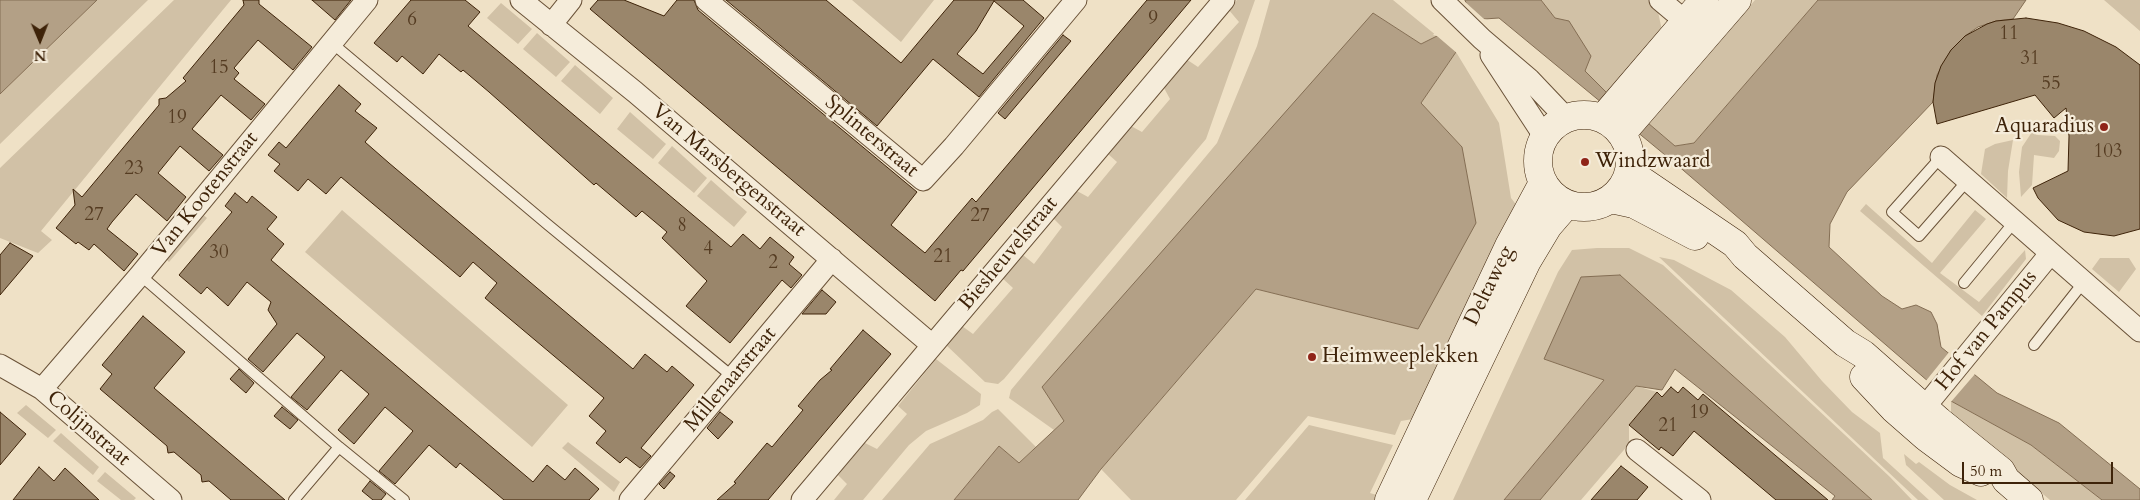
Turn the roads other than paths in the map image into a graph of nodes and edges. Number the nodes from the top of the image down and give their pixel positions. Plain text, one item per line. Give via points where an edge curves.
1 (368, 0) edge
2 (521, 0) edge
3 (571, 0) edge
4 (706, 0) edge
5 (1076, 0) edge
6 (1660, 0) edge
7 (1704, 0) edge
8 (1737, 0) edge
9 (1445, 2) edge
10 (1220, 4) edge
11 (1685, 21) junction
12 (551, 25) junction
13 (1482, 39) junction
14 (332, 43) junction
15 (1621, 116) junction
16 (1566, 118) junction
17 (1544, 136) junction
18 (1941, 157) joint
19 (1629, 172) junction
20 (1967, 181) junction
21 (1543, 183) junction
22 (1611, 199) junction
23 (1568, 204) junction
24 (2015, 221) junction
25 (2050, 254) junction
26 (1745, 256) junction
27 (832, 259) junction
28 (140, 275) junction
29 (1964, 283) dead end
30 (2083, 283) junction
31 (2140, 331) edge
32 (2034, 344) dead end
33 (932, 345) junction
34 (0, 365) edge
35 (733, 377) junction
36 (42, 389) junction
37 (1923, 409) junction
38 (339, 447) junction
39 (1637, 450) dead end
40 (171, 500) edge
41 (294, 500) edge
42 (404, 500) edge
43 (630, 500) edge
44 (802, 500) edge
45 (1389, 500) edge
46 (1412, 500) edge
47 (1700, 500) edge
48 (2030, 500) edge

1 - 14 street, Van Kootenstraat
2 - 12 street, Van Marsbergenstraat
3 - 12 street
4 - 5 street, Splinterstraat via 922,180
6 - 11 street
7 - 11 street
8 - 15 street
9 - 13 street
10 - 33 street, Biesheuvelstraat
11 - 15 street
12 - 27 street, Van Marsbergenstraat
13 - 16 street via 1529,79
13 - 17 street
14 - 28 street, Van Kootenstraat
14 - 35 lane
15 - 16 street via 1582,114
15 - 19 street via 1630,152
16 - 17 street
17 - 21 street via 1538,156
18 - 20 street, Hof van Pampus
18 - 20 lane, Hof van Pampus via 1892,212 1919,236
19 - 22 street via 1624,185
19 - 26 street via 1735,244
20 - 24 street, Hof van Pampus
21 - 23 street via 1555,197
21 - 45 street, Deltaweg via 1509,246
22 - 23 street via 1582,207
22 - 26 street via 1634,204 1717,248
23 - 46 street, Deltaweg via 1548,226 1527,261
24 - 25 street, Hof van Pampus
24 - 29 lane
25 - 30 street, Hof van Pampus
25 - 37 street, Hof van Pampus
26 - 37 street via 1845,343 1856,368
27 - 33 street, Van Marsbergenstraat
27 - 35 street, Millenaarstraat
28 - 36 street, Van Kootenstraat
28 - 38 lane
30 - 31 street, Hof van Pampus
30 - 32 lane
33 - 44 street, Biesheuvelstraat
34 - 36 street, Colijnstraat
35 - 43 street, Millenaarstraat
36 - 40 street, Colijnstraat
37 - 48 street via 1961,462 1990,477 2006,480
38 - 41 lane
38 - 42 lane
39 - 47 street

